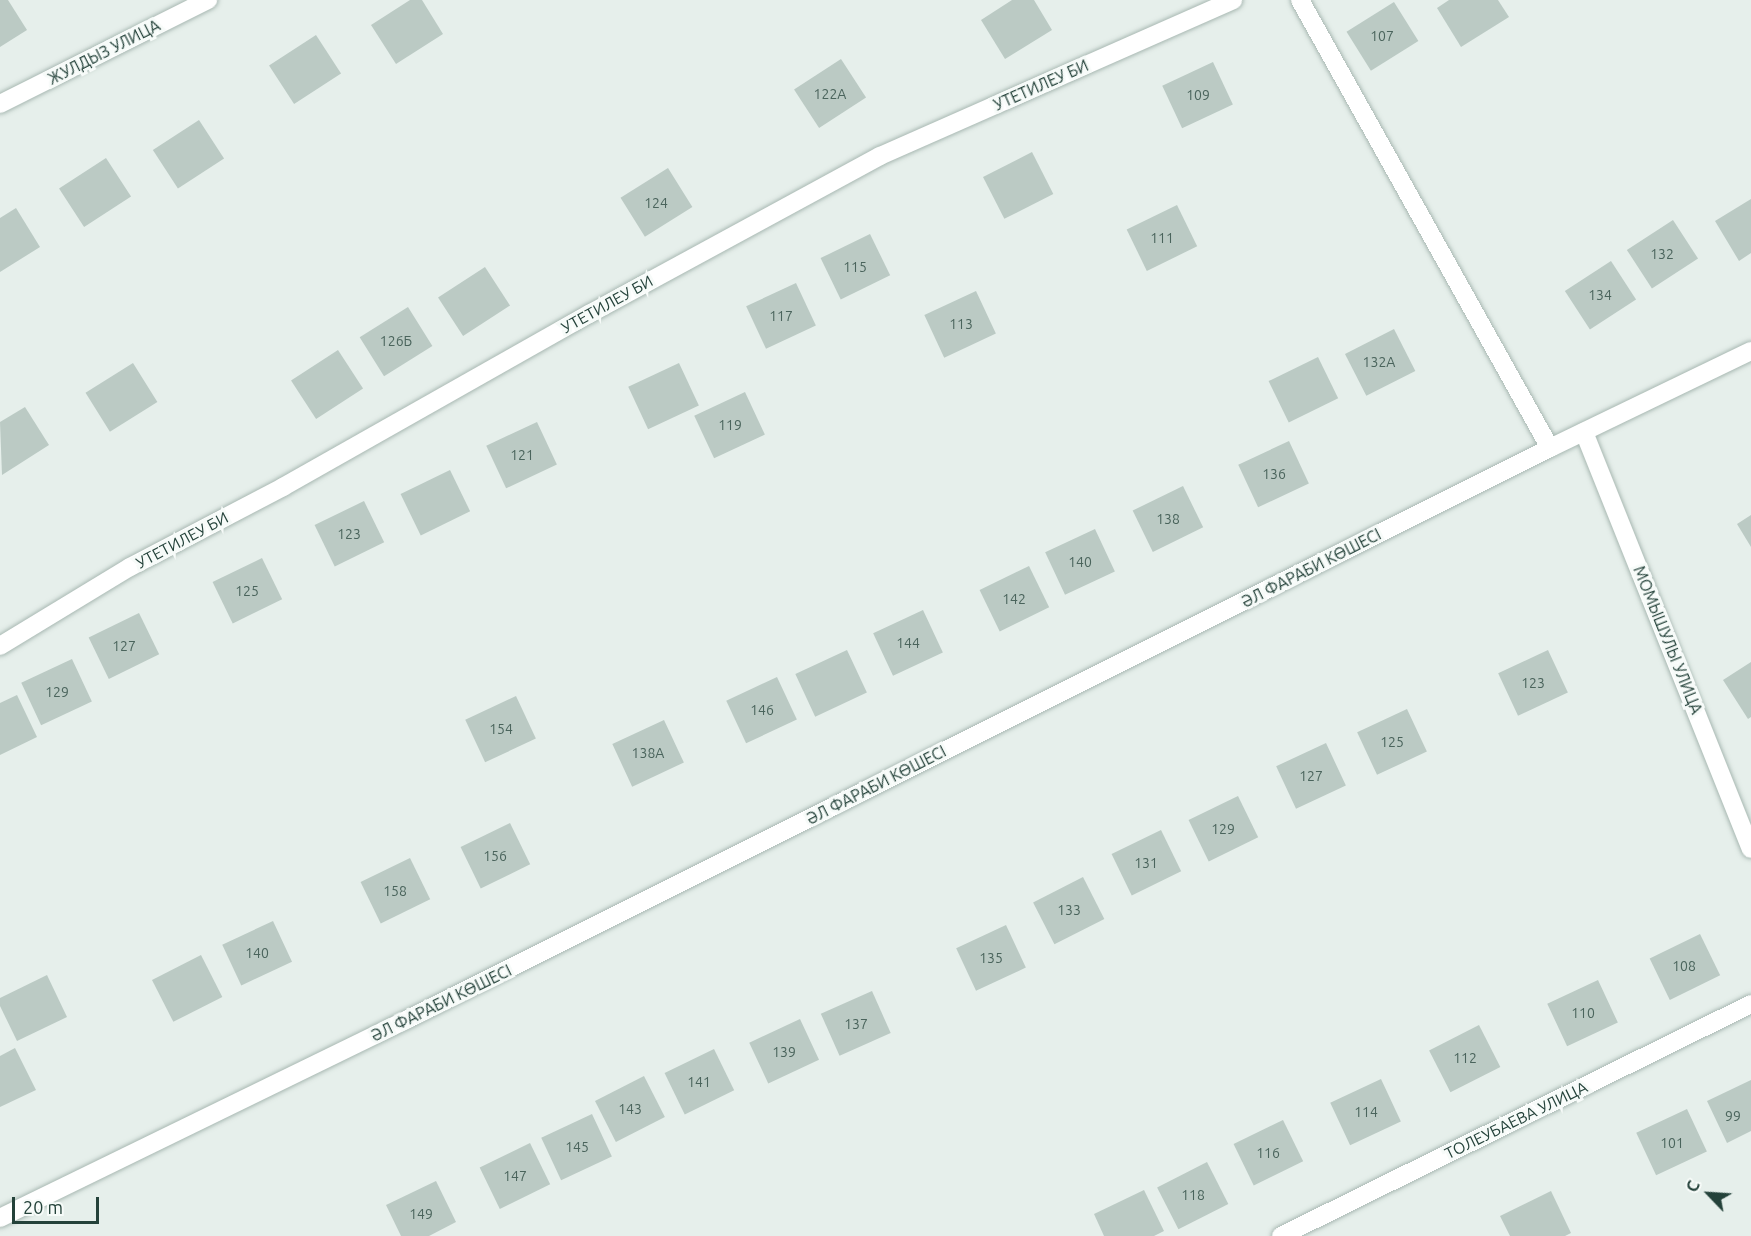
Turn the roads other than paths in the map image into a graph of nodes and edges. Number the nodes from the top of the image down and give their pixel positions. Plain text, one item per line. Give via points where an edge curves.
1 (208, 0) edge
2 (1233, 0) edge
3 (1300, 0) edge
4 (0, 104) edge
5 (1751, 351) edge
6 (1584, 432) junction
7 (1550, 448) junction
8 (0, 646) edge
9 (1751, 849) edge
10 (1751, 1004) edge
11 (0, 1218) edge
12 (1281, 1236) edge

1 - 4 street, ЖУЛДЫЗ УЛИЦА
2 - 8 street, УТЕТИЛЕУ БИ via 880,156 589,314 283,488 130,567
3 - 7 street
5 - 6 street, ӘЛ ФАРАБИ КӨШЕСІ
6 - 7 street, ӘЛ ФАРАБИ КӨШЕСІ
6 - 9 street, МОМЫШУЛЫ УЛИЦА
7 - 11 street, ӘЛ ФАРАБИ КӨШЕСІ via 408,1019
10 - 12 street, ТОЛЕУБАЕВА УЛИЦА

